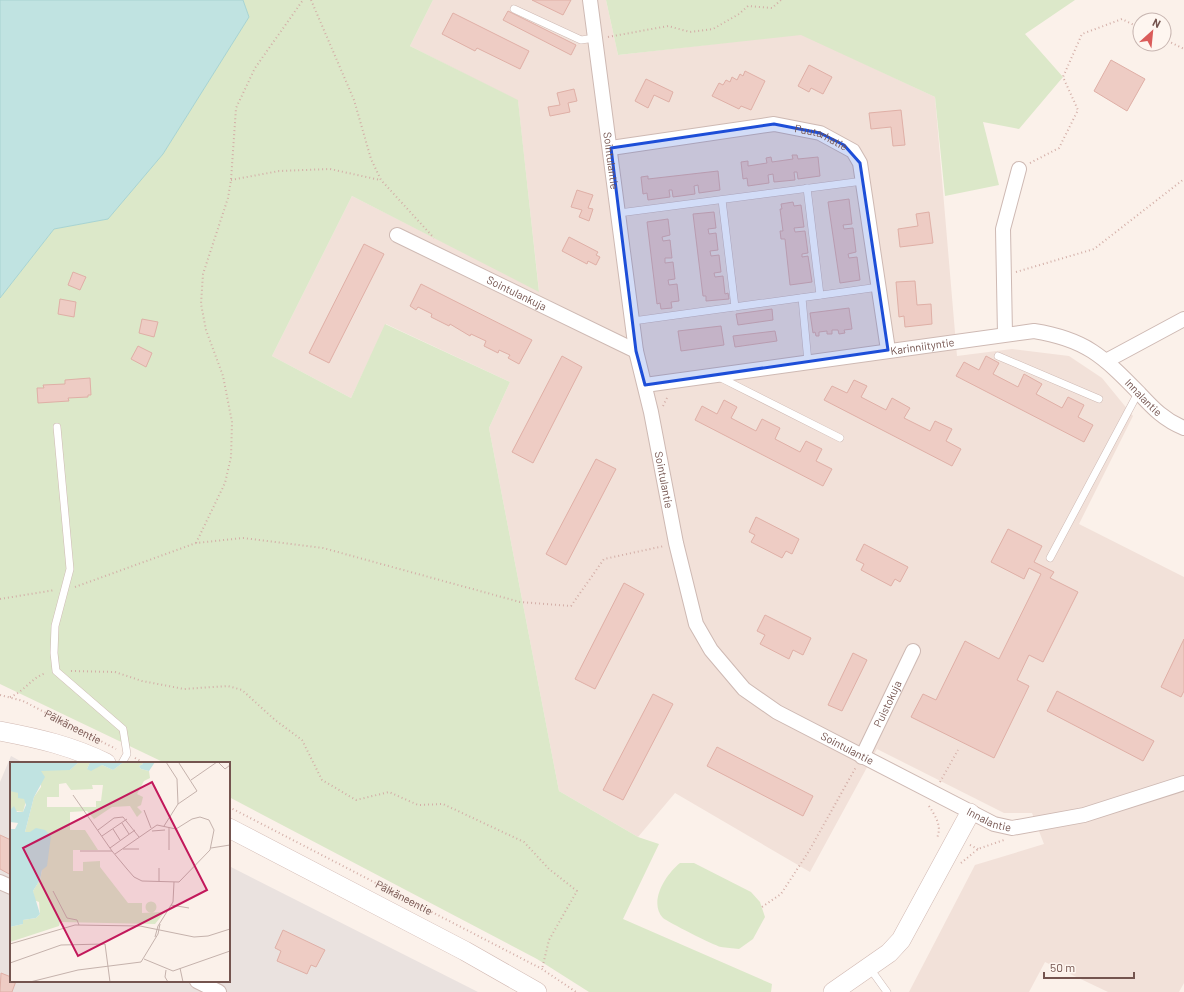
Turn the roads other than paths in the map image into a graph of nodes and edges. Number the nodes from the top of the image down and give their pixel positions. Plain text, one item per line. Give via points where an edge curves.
1 (590, 0) edge
2 (514, 8) dead end
3 (595, 38) junction
4 (611, 148) junction
5 (1019, 169) road end
6 (863, 181) junction
7 (807, 188) junction
8 (722, 200) junction
9 (619, 213) junction
10 (397, 235) dead end
11 (879, 286) junction
12 (820, 295) junction
13 (802, 298) junction
14 (734, 307) junction
15 (1184, 319) edge
16 (633, 321) junction
17 (1005, 334) junction
18 (636, 350) junction
19 (888, 350) junction
20 (998, 356) dead end
21 (1106, 361) junction
22 (808, 362) junction
23 (715, 375) junction
24 (645, 385) junction
25 (1138, 393) junction
26 (1099, 400) dead end
27 (57, 427) dead end
28 (1184, 428) edge
29 (840, 438) dead end
30 (1050, 558) dead end
31 (913, 651) dead end
32 (0, 731) edge
33 (862, 757) junction
34 (104, 762) edge
35 (123, 762) edge
36 (1184, 783) edge
37 (970, 813) junction
38 (230, 829) edge
39 (0, 882) edge
40 (10, 887) edge
41 (869, 967) junction
42 (199, 982) edge
43 (218, 992) edge
44 (537, 992) edge
45 (833, 992) edge
46 (887, 992) edge

1 - 3 street, Sointulantie
2 - 3 lane via 581,40
3 - 4 street, Sointulantie
4 - 6 street, Puutarhatie via 774,124 820,133 844,145 860,163
4 - 9 street, Sointulantie
5 - 17 street via 1004,229
6 - 7 lane
6 - 11 street, Puutarhatie
7 - 8 lane
7 - 12 lane
8 - 9 lane
8 - 14 lane
9 - 16 street, Sointulantie
10 - 18 street, Sointulankuja
11 - 12 lane
11 - 19 street, Puutarhatie
12 - 13 lane
13 - 14 lane
13 - 22 lane
14 - 16 lane
15 - 21 street
16 - 18 street, Sointulantie
17 - 19 street, Karinniityntie
17 - 21 street, Karinniityntie via 1034,331 1060,335 1083,345
18 - 24 street, Sointulantie
19 - 22 street, Karinniityntie
20 - 26 lane
21 - 25 street, Innalantie
22 - 23 street, Karinniityntie
23 - 24 street, Karinniityntie
23 - 29 lane
24 - 33 street, Sointulantie via 676,543 696,624 711,650 744,689 777,712
25 - 28 street, Innalantie via 1165,420
25 - 30 lane
27 - 35 lane via 70,569 55,626 56,671 123,729 127,754
31 - 33 street, Puistokuja
32 - 34 main road, Pälkäneentie via 58,743
33 - 37 street, Sointulantie
36 - 37 street, Innalantie via 1084,815 1012,828 994,824
37 - 41 main road, Innalantie via 901,940
38 - 44 main road, Pälkäneentie via 465,951
39 - 40 street
41 - 45 main road, Innalantie
41 - 46 lane
42 - 43 street

